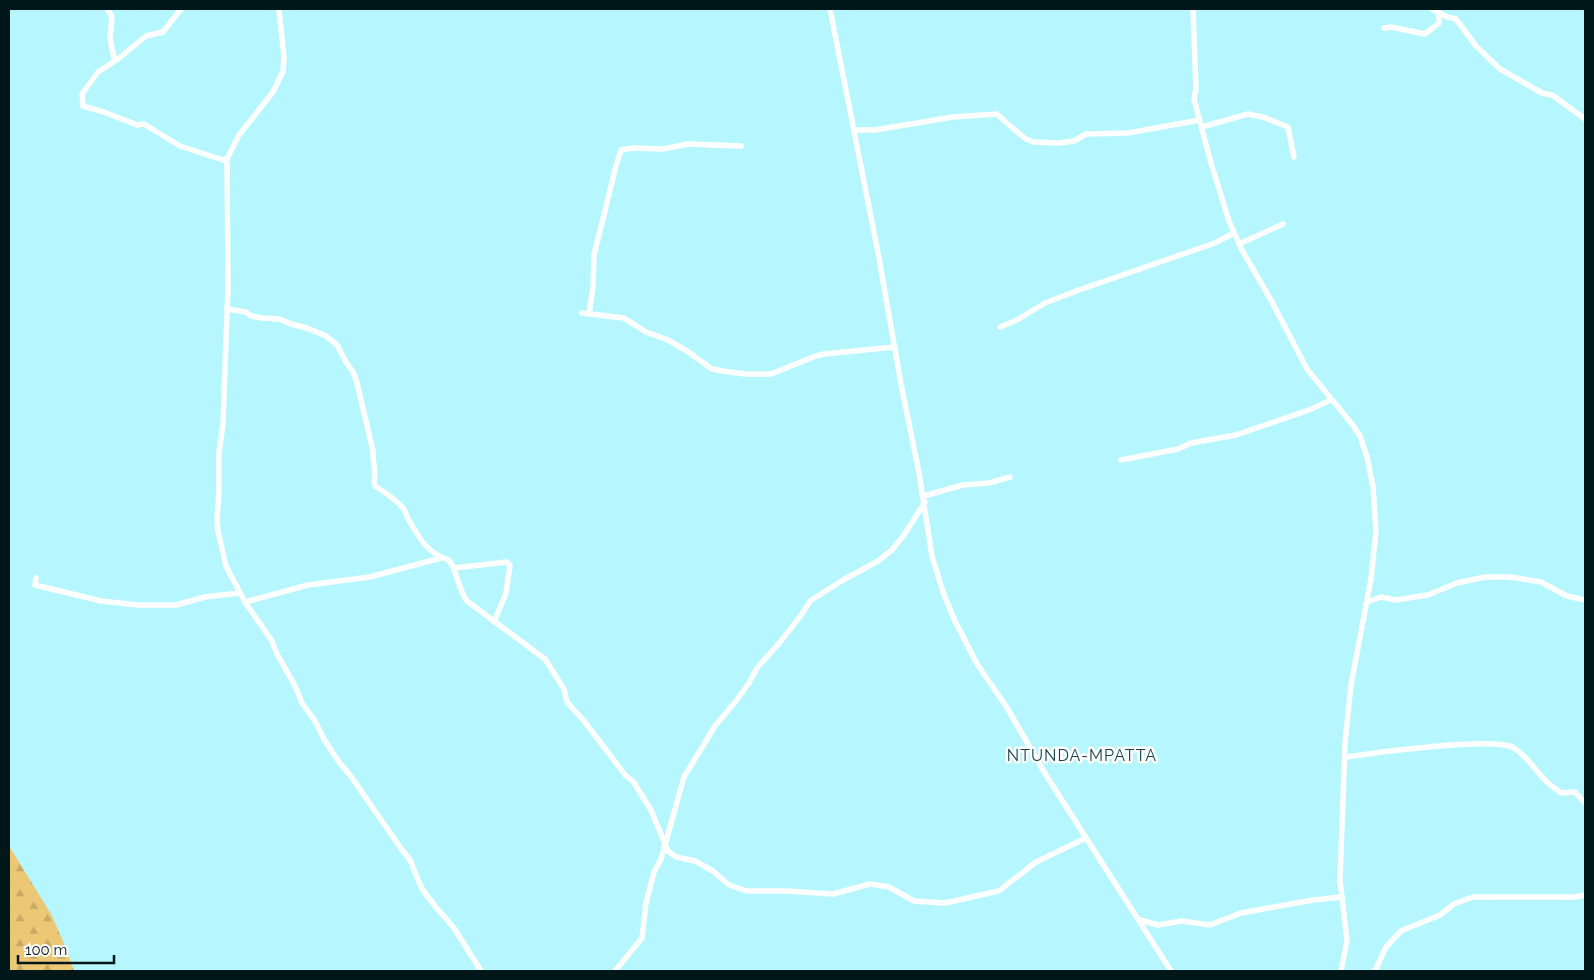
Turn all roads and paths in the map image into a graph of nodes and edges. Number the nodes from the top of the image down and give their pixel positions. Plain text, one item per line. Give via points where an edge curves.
1 (107, 9) edge
2 (181, 9) edge
3 (279, 9) edge
4 (830, 9) edge
5 (1193, 9) edge
6 (1432, 9) edge
7 (1438, 13) junction
8 (1384, 28) dead end
9 (118, 59) junction
10 (1585, 119) edge
11 (1200, 120) junction
12 (1202, 127) junction
13 (855, 130) junction
14 (741, 146) dead end
15 (1294, 157) dead end
16 (228, 159) junction
17 (1283, 224) dead end
18 (1234, 233) junction
19 (1239, 244) junction
20 (227, 309) junction
21 (582, 313) dead end
22 (589, 314) junction
23 (1000, 327) dead end
24 (895, 347) junction
25 (1332, 400) junction
26 (1121, 460) dead end
27 (1010, 477) dead end
28 (924, 499) junction
29 (441, 558) junction
30 (454, 568) junction
31 (36, 578) dead end
32 (240, 593) junction
33 (1585, 600) edge
34 (245, 602) junction
35 (1367, 602) junction
36 (494, 622) junction
37 (1346, 757) junction
38 (1585, 803) edge
39 (1086, 838) junction
40 (664, 846) junction
41 (1585, 895) edge
42 (1342, 897) junction
43 (1140, 920) junction
44 (480, 971) edge
45 (615, 971) edge
46 (1171, 971) edge
47 (1341, 971) edge
48 (1374, 971) edge

1 - 9 street via 112,16 110,39 114,58
2 - 9 street via 163,32 146,36
3 - 16 street via 283,71 273,92 239,135
4 - 13 street
5 - 11 street via 1194,99
6 - 7 street
7 - 8 street via 1439,24 1425,34
7 - 10 street via 1456,19 1476,46 1500,69 1542,93 1552,95
9 - 16 street via 98,72 82,94 83,106 137,125 144,124 180,146
11 - 12 street
11 - 13 street via 1128,133 1086,134 1074,141 1058,143 1026,139 997,114
12 - 15 street via 1248,114 1262,118 1288,127
12 - 18 street
13 - 24 street
14 - 22 street via 688,144 663,149 621,150 594,255
16 - 20 street
17 - 19 street
18 - 19 street
18 - 23 street via 1216,243 1054,300
19 - 25 street via 1306,369
20 - 29 street via 307,328 338,345 357,383 373,451 374,483 404,509 420,538
20 - 32 street via 217,520 226,566
21 - 22 street
22 - 24 street via 624,318 687,351 712,369 736,373 771,374 824,354
24 - 28 street
25 - 26 street via 1236,435
25 - 35 street via 1360,436 1373,487 1376,531
27 - 28 street via 962,485
28 - 39 street via 932,556 954,619 977,664
28 - 40 street via 904,536 892,550 878,562 814,597 757,668 750,683 715,726 684,778
29 - 30 street via 449,560
29 - 34 street via 370,576 308,585
30 - 36 street via 467,601
30 - 36 street via 507,562 510,565 506,593
31 - 32 street via 35,585 101,601 138,605 176,606 205,597
32 - 34 street
33 - 35 street via 1567,596 1541,582 1485,577 1457,583 1428,595 1396,600 1381,597
34 - 44 street via 272,640 324,741 408,856 422,889 458,932
35 - 37 street via 1351,686
36 - 40 street via 545,659 564,689 567,702 633,781 651,810
37 - 38 street via 1444,746 1513,746 1549,784 1561,793 1575,792
37 - 42 street
39 - 40 street via 1036,862 1000,891 945,903 914,901 889,887 870,884 833,894 747,891 729,885 695,861 675,856
39 - 43 street
40 - 45 street via 646,903 642,938
41 - 48 street via 1473,897 1402,931 1386,947
42 - 43 street via 1241,913 1210,925 1182,922 1158,925
42 - 47 street via 1347,940
43 - 46 street

